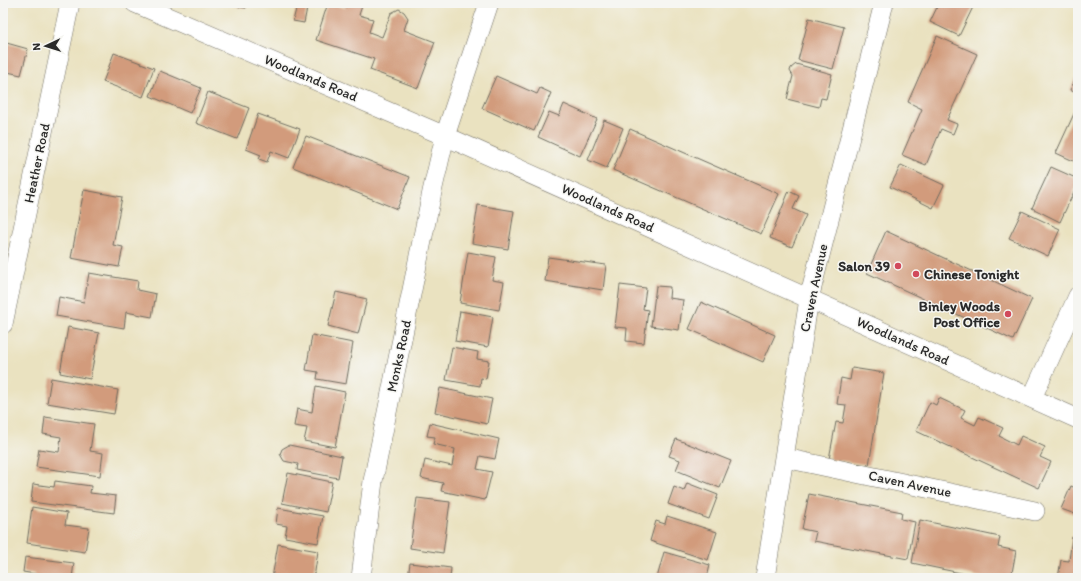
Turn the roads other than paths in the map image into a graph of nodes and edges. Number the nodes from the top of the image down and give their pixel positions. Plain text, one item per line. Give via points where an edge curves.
1 (70, 3) edge
2 (135, 3) edge
3 (489, 3) edge
4 (884, 3) edge
5 (445, 136) junction
6 (1078, 296) edge
7 (809, 299) junction
8 (3, 324) edge
9 (1032, 398) junction
10 (1078, 419) edge
11 (785, 458) junction
12 (1036, 511) dead end
13 (361, 578) edge
14 (765, 578) edge

1 - 8 street, Heather Road
2 - 5 street, Woodlands Road
3 - 5 street, Monks Road
4 - 7 street, Craven Avenue
5 - 7 street, Woodlands Road
5 - 13 street, Monks Road via 373,481
6 - 9 street
7 - 9 street, Woodlands Road
7 - 11 street, Craven Avenue
9 - 10 street, Woodlands Road
11 - 12 street, Caven Avenue
11 - 14 street, Craven Avenue

